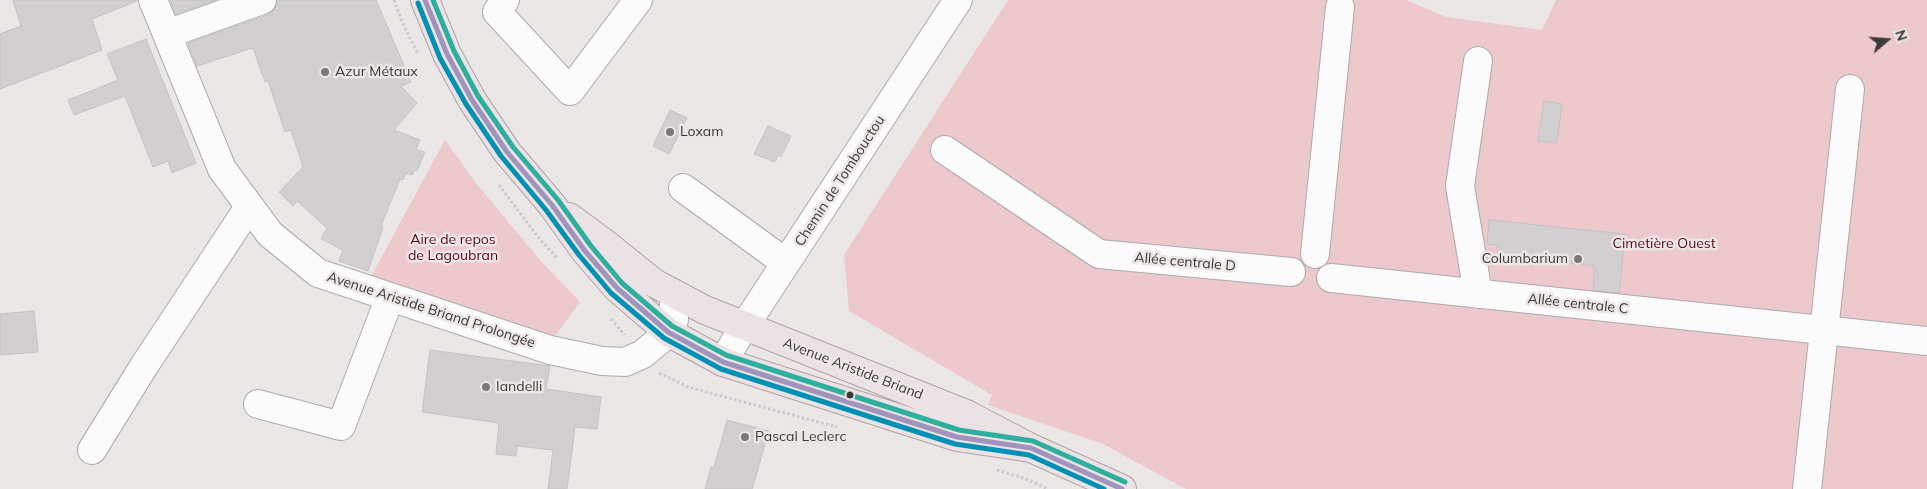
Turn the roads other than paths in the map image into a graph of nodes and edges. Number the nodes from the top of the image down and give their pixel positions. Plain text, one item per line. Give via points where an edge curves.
1 (153, 0) edge
2 (262, 0) edge
3 (425, 0) edge
4 (638, 0) edge
5 (958, 0) edge
6 (497, 4) edge
7 (1340, 7) dead end
8 (166, 34) junction
9 (1478, 60) dead end
10 (1850, 89) dead end
11 (945, 150) dead end
12 (683, 188) dead end
13 (552, 205) junction
14 (250, 207) junction
15 (1315, 254) dead end
16 (786, 263) junction
17 (1291, 272) dead end
18 (1331, 278) dead end
19 (674, 294) junction
20 (1478, 294) junction
21 (390, 297) junction
22 (745, 326) junction
23 (1824, 330) junction
24 (668, 332) junction
25 (1927, 341) edge
26 (723, 362) junction
27 (258, 404) dead end
28 (1031, 448) junction
29 (92, 450) dead end
30 (1122, 489) edge
31 (1807, 489) edge

1 - 8 street, Avenue Aristide Briand Prolongée
2 - 8 street
3 - 13 main road via 447,54 472,100 506,152
4 - 6 street via 570,91
5 - 16 street, Chemin de Tombouctou
7 - 15 street
8 - 14 street, Avenue Aristide Briand Prolongée via 222,169
9 - 20 street via 1460,186
10 - 23 street
11 - 17 street, Allée centrale D via 1099,254
12 - 16 street
13 - 19 main road, Avenue Aristide Briand via 654,283
13 - 24 main road, Avenue Aristide Briand via 585,252 617,288
14 - 21 street, Avenue Aristide Briand Prolongée via 270,234 318,273
14 - 29 street
16 - 22 street, Chemin de Tombouctou
18 - 20 street, Allée centrale C
19 - 22 main road, Avenue Aristide Briand
19 - 24 street via 674,320
20 - 23 street, Allée centrale C
21 - 24 street, Avenue Aristide Briand Prolongée via 550,350 602,361 625,362 643,354
21 - 27 street via 341,426
22 - 26 street, Chemin de Tombouctou
22 - 28 main road, Avenue Aristide Briand via 966,414
23 - 25 street, Allée centrale C
23 - 31 street
24 - 26 main road, Avenue Aristide Briand
26 - 28 main road, Avenue Aristide Briand via 957,437
28 - 30 main road, Avenue Aristide Briand

